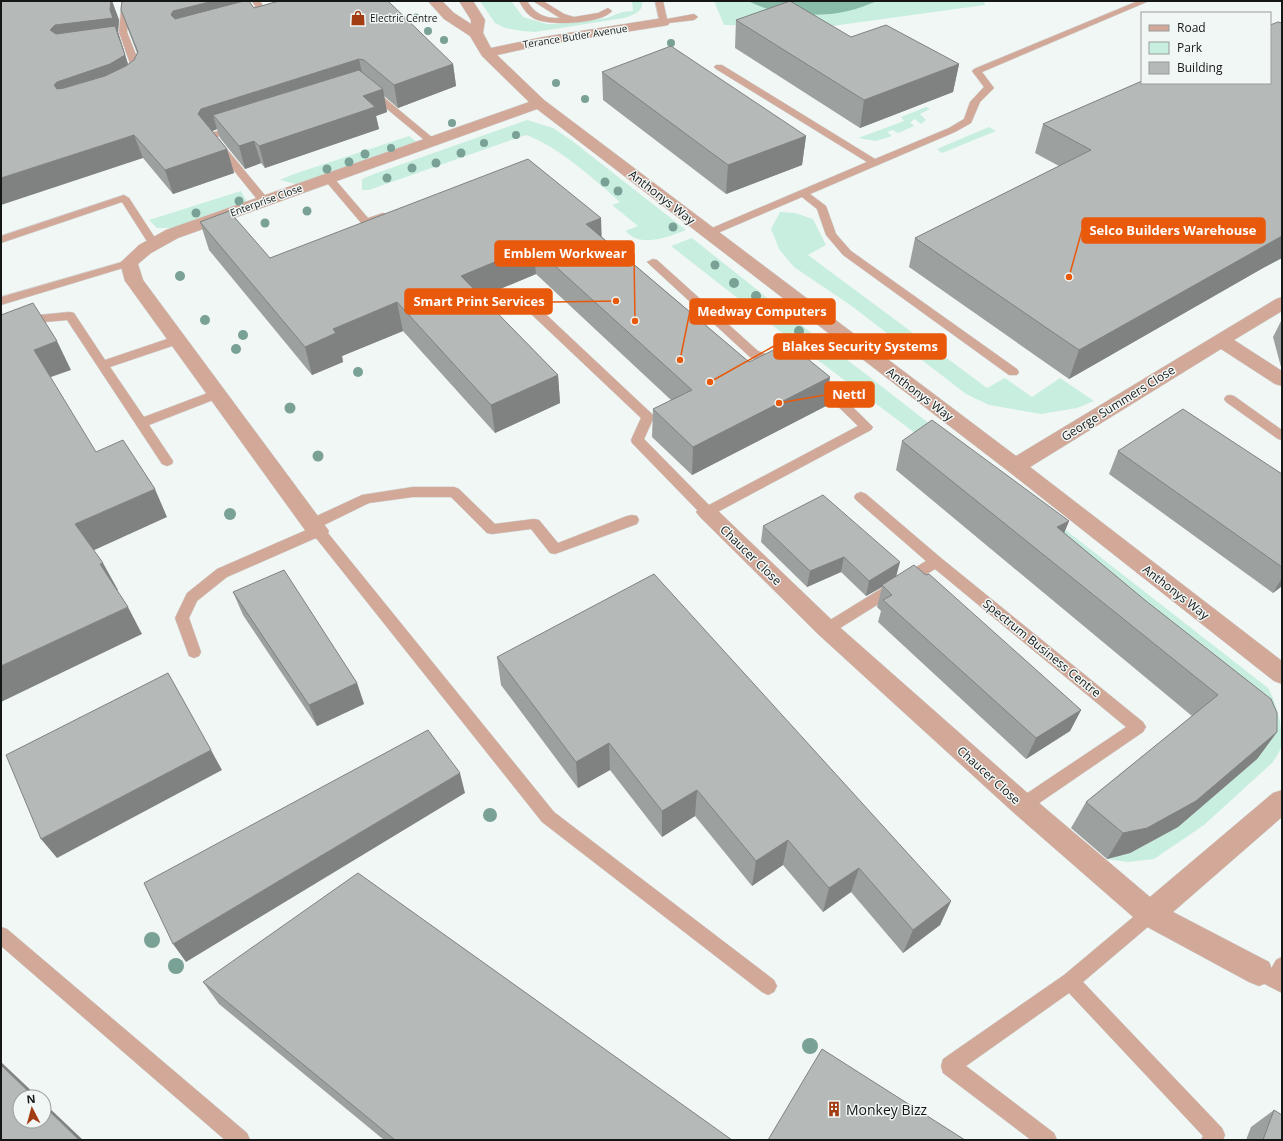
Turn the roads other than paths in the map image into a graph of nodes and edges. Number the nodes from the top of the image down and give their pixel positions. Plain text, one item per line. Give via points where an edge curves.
1 (126, 1) edge
2 (256, 1) edge
3 (436, 1) edge
4 (466, 1) edge
5 (524, 1) edge
6 (537, 1) edge
7 (659, 1) edge
8 (1145, 1) edge
9 (281, 11) edge
10 (608, 11) dead end
11 (694, 17) dead end
12 (576, 19) junction
13 (663, 22) junction
14 (476, 33) junction
15 (487, 52) junction
16 (719, 67) dead end
17 (133, 83) edge
18 (364, 86) edge
19 (539, 103) junction
20 (248, 124) edge
21 (431, 141) junction
22 (875, 163) junction
23 (328, 178) junction
24 (803, 193) junction
25 (264, 201) junction
26 (395, 211) edge
27 (709, 233) junction
28 (1, 240) edge
29 (154, 244) junction
30 (653, 262) dead end
31 (129, 263) junction
32 (1, 302) edge
33 (1282, 303) edge
34 (533, 309) dead end
35 (1, 335) edge
36 (177, 340) junction
37 (1221, 340) junction
38 (103, 365) junction
39 (788, 366) edge
40 (802, 371) edge
41 (1013, 372) dead end
42 (1282, 380) edge
43 (217, 394) junction
44 (1230, 399) dead end
45 (142, 423) junction
46 (1282, 436) edge
47 (167, 461) dead end
48 (1015, 466) junction
49 (861, 497) dead end
50 (706, 512) junction
51 (632, 520) dead end
52 (316, 527) junction
53 (936, 562) junction
54 (827, 629) junction
55 (194, 652) dead end
56 (1282, 674) edge
57 (1282, 801) edge
58 (1023, 805) junction
59 (1150, 914) junction
60 (1, 935) edge
61 (1274, 975) edge
62 (1070, 981) junction
63 (768, 986) dead end
64 (240, 1140) edge
65 (1047, 1140) edge
66 (1212, 1140) edge

1 - 17 lane via 123,44 139,75
2 - 9 lane via 259,6 256,17
3 - 14 street, Anthonys Way via 449,16
4 - 14 street via 478,20
5 - 12 lane via 528,9 544,20
6 - 12 lane via 561,16
7 - 13 lane
8 - 22 lane via 977,71 989,88 973,104 968,121
10 - 12 lane via 601,15
11 - 13 lane
13 - 15 street, Terance Butler Avenue
14 - 15 street, Anthonys Way
15 - 19 street, Anthonys Way
16 - 22 lane
18 - 21 lane
19 - 21 street, Enterprise Close
19 - 27 street, Anthonys Way
20 - 25 lane via 211,136
21 - 23 street, Enterprise Close
22 - 24 lane
23 - 25 street, Enterprise Close
23 - 26 lane via 366,222
24 - 27 lane
24 - 41 lane via 822,208 831,235 847,253
25 - 29 street, Enterprise Close via 172,234
27 - 48 street, Anthonys Way
28 - 29 lane via 124,198
29 - 31 street, Enterprise Close
30 - 39 lane via 754,354
31 - 32 lane
31 - 36 street via 134,281
33 - 37 street, George Summers Close
34 - 50 lane via 648,417 638,440
35 - 38 lane via 43,318 70,316
36 - 38 lane
36 - 43 street
37 - 42 street
37 - 48 street, George Summers Close
38 - 45 lane
40 - 50 lane via 815,376 867,427
43 - 45 lane
43 - 52 street
44 - 46 lane
45 - 47 lane
48 - 56 street, Anthonys Way
49 - 53 lane
50 - 54 street, Chaucer Close
51 - 52 lane via 555,550 534,524 492,530 454,492 413,492 367,498
52 - 55 lane via 222,573 192,597 182,618
52 - 63 lane via 548,816
53 - 54 lane
53 - 58 lane, Spectrum Business Centre via 1138,727
54 - 58 street, Chaucer Close
57 - 59 street
58 - 59 street, Chaucer Close
59 - 61 street, Chaucer Close
59 - 62 lane
60 - 64 lane
62 - 65 lane via 950,1066
62 - 66 lane via 1215,1135

